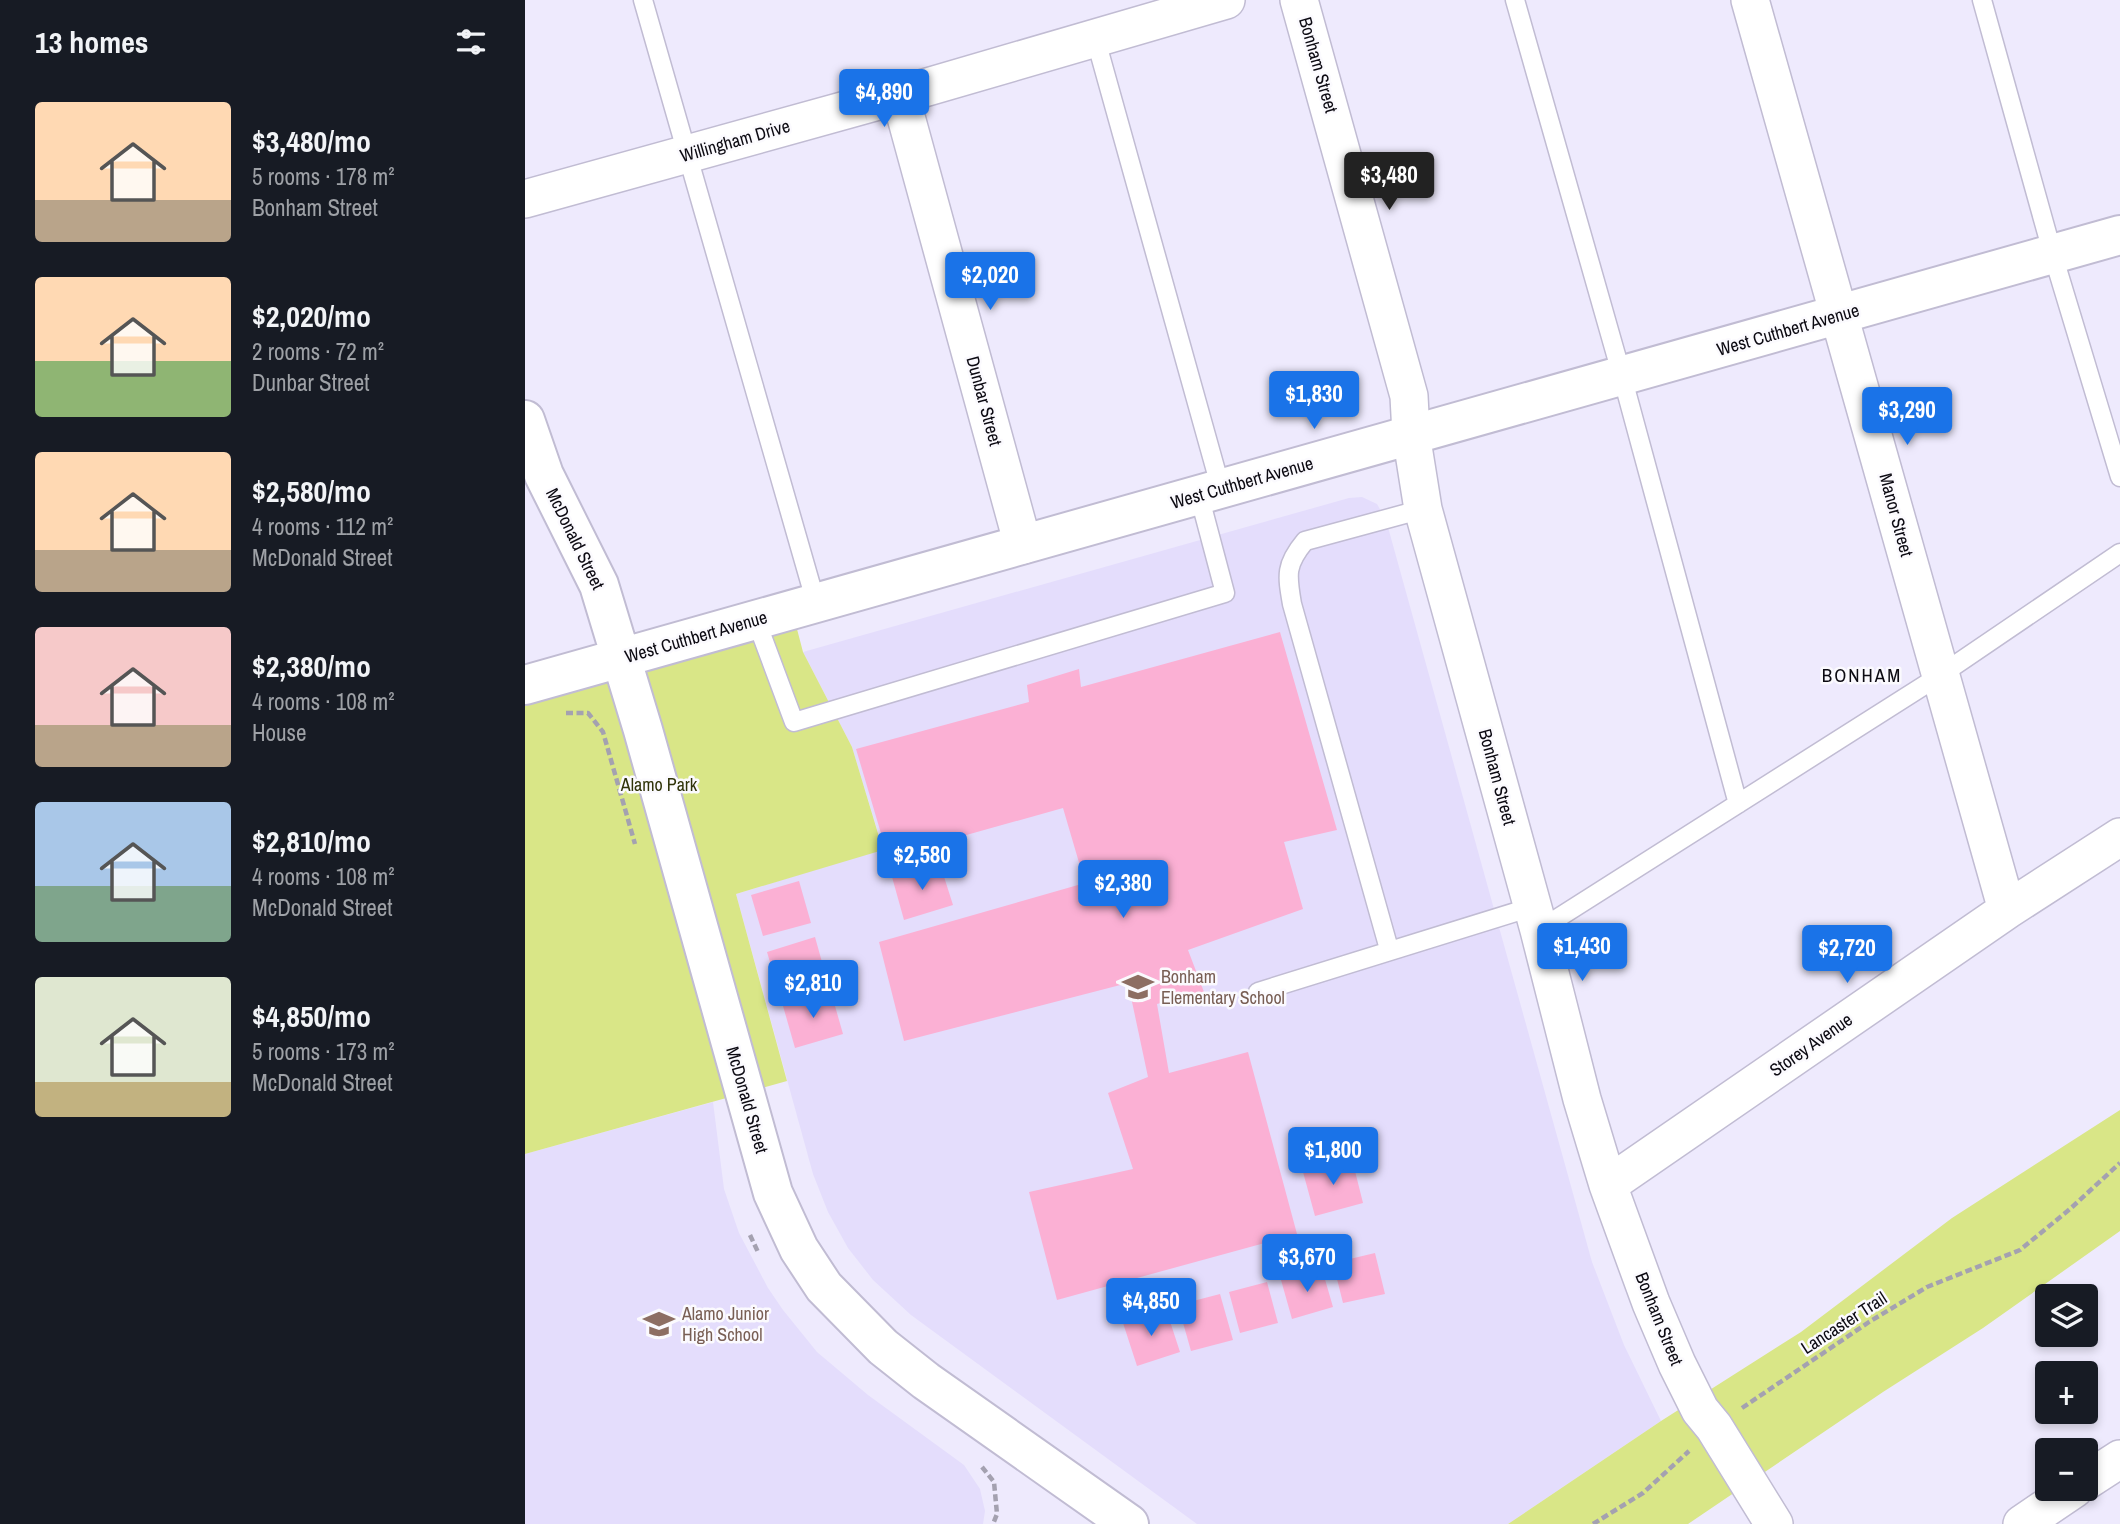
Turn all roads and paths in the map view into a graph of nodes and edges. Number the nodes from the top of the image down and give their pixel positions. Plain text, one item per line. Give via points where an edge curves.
1 (643, 0) edge
2 (1226, 0) edge
3 (1299, 0) edge
4 (1515, 0) edge
5 (1750, 0) edge
6 (1982, 0) edge
7 (1095, 37) junction
8 (900, 95) junction
9 (687, 154) junction
10 (525, 199) edge
11 (2120, 235) edge
12 (2053, 254) junction
13 (1841, 315) junction
14 (1622, 376) junction
15 (525, 420) edge
16 (1411, 435) junction
17 (2120, 477) edge
18 (1210, 492) junction
19 (1423, 509) junction
20 (1023, 545) junction
21 (2120, 552) edge
22 (817, 603) junction
23 (756, 620) junction
24 (622, 658) junction
25 (1939, 676) junction
26 (525, 685) edge
27 (1738, 804) junction
28 (2120, 837) edge
29 (2007, 910) junction
30 (1535, 918) junction
31 (1389, 949) junction
32 (1258, 992) dead end
33 (2120, 1163) edge
34 (1608, 1185) junction
35 (1714, 1427) junction
36 (2120, 1459) edge
37 (2098, 1473) edge
38 (1101, 1518) edge
39 (1593, 1524) edge
40 (1774, 1524) edge

1 - 9 lane
2 - 7 street, Willingham Drive
3 - 16 street, Bonham Street via 1409,396
4 - 14 lane
5 - 13 street, Manor Street
6 - 12 lane
7 - 8 street, Willingham Drive
7 - 18 lane
8 - 9 street, Willingham Drive
8 - 20 street, Dunbar Street
9 - 10 street, Willingham Drive
9 - 22 lane
11 - 12 street, West Cuthbert Avenue
12 - 13 street, West Cuthbert Avenue
12 - 17 lane
13 - 14 street, West Cuthbert Avenue
13 - 25 street, Manor Street
14 - 16 street, West Cuthbert Avenue
14 - 27 lane
15 - 24 street, McDonald Street via 544,475 599,585
16 - 18 street, West Cuthbert Avenue
16 - 19 street, Bonham Street
18 - 20 street, West Cuthbert Avenue
18 - 23 lane via 1225,593 794,722
19 - 30 street, Bonham Street
19 - 31 lane via 1305,541 1287,574
20 - 22 street, West Cuthbert Avenue
21 - 25 lane
22 - 23 street, West Cuthbert Avenue
23 - 24 street, West Cuthbert Avenue
24 - 26 street, West Cuthbert Avenue
24 - 38 street, McDonald Street via 773,1193 799,1249 824,1287 883,1347
25 - 27 lane
25 - 29 street, Manor Street
27 - 30 lane
28 - 29 street, Storey Avenue
29 - 34 street, Storey Avenue
30 - 31 lane
30 - 34 street, Bonham Street
31 - 32 lane
33 - 35 path, Lancaster Trail via 2020,1250 1927,1287
34 - 35 street, Bonham Street via 1670,1349 1700,1410
35 - 39 path, Lancaster Trail via 1643,1493
35 - 40 street, Bonham Street
36 - 37 street

